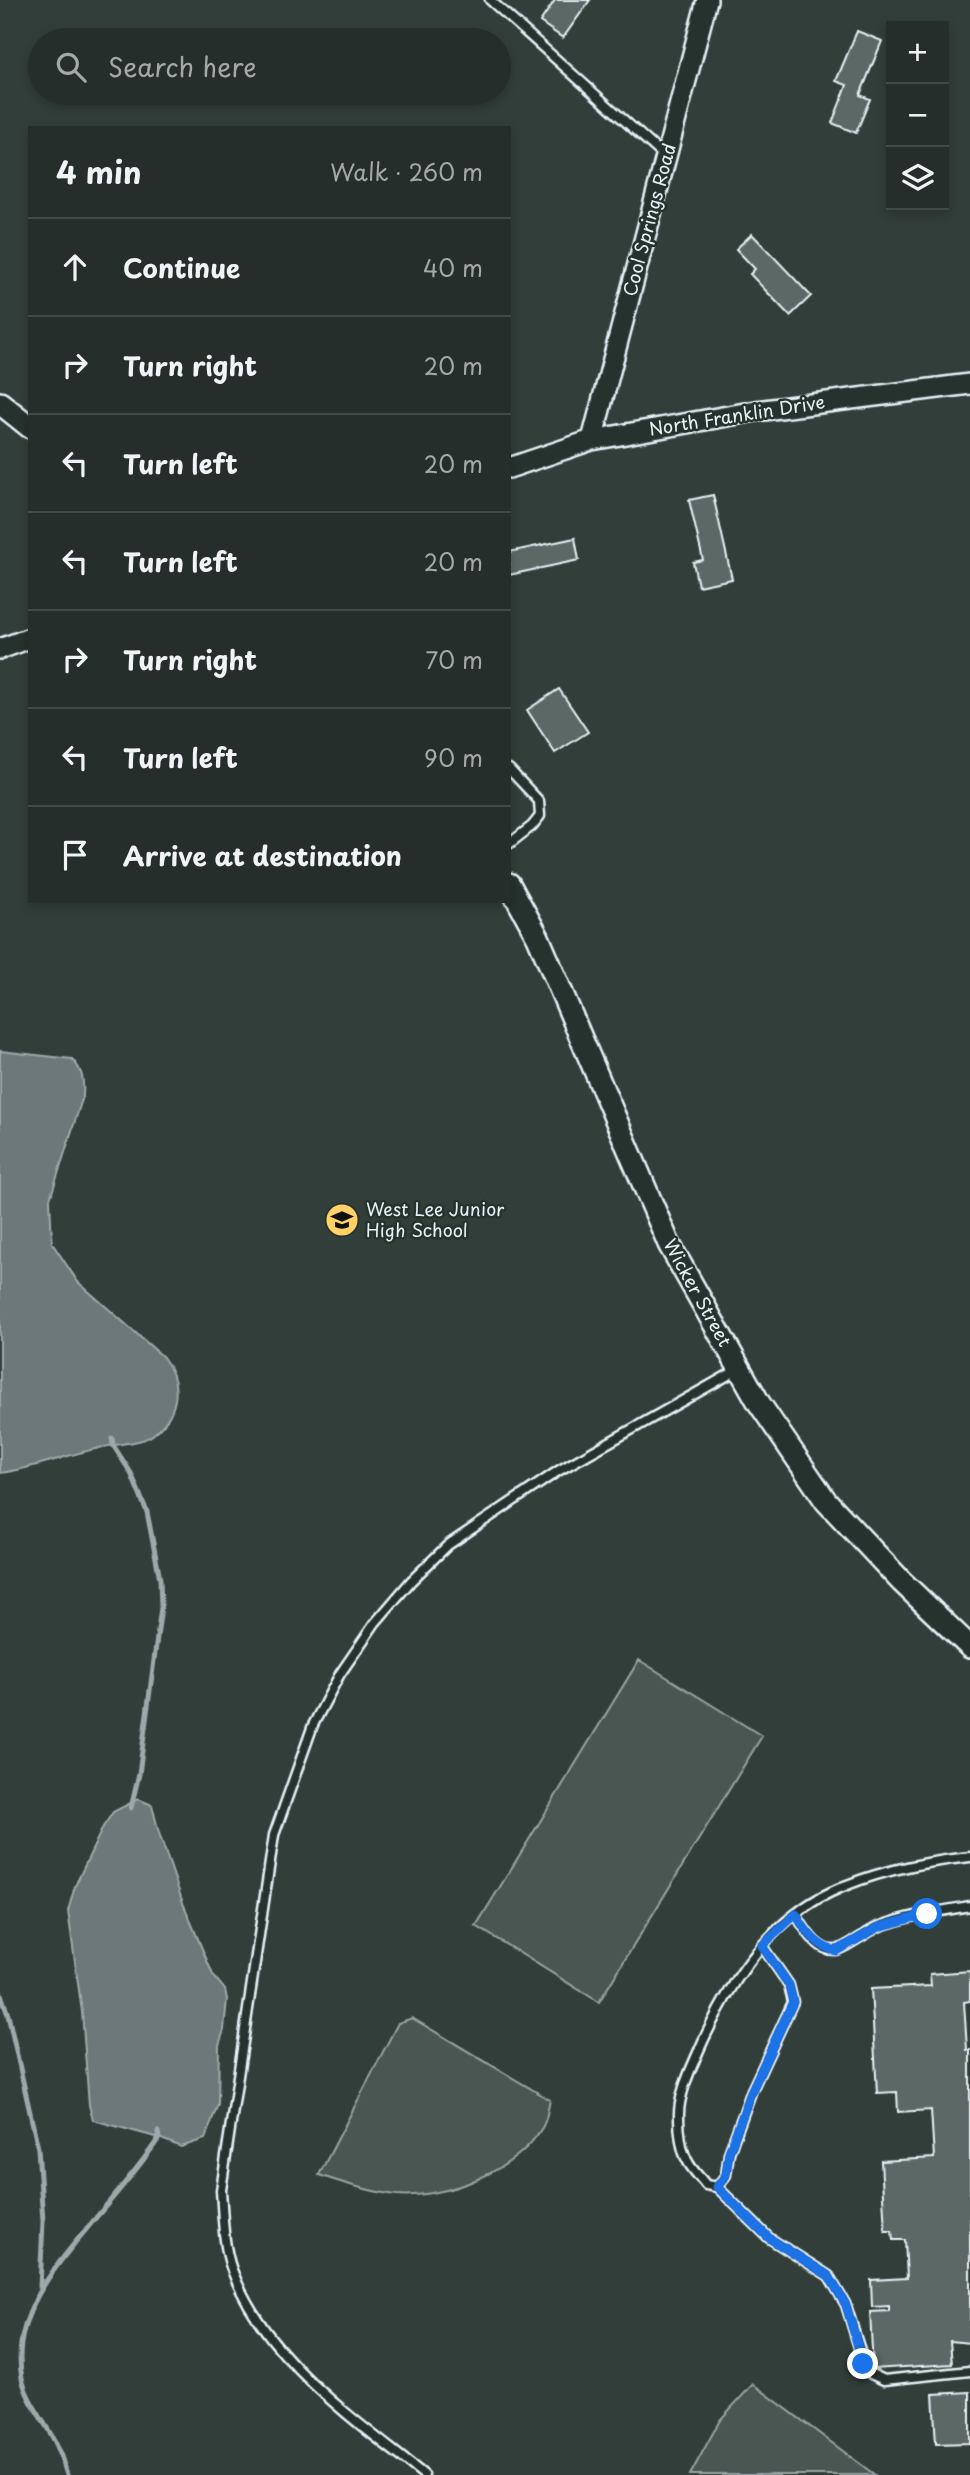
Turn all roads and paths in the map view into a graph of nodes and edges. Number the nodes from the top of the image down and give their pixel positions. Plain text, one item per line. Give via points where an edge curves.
1 (490, 0) edge
2 (707, 0) edge
3 (667, 158) junction
4 (970, 384) edge
5 (0, 403) edge
6 (28, 425) edge
7 (592, 440) junction
8 (511, 467) edge
9 (28, 639) edge
10 (0, 649) edge
11 (511, 771) edge
12 (511, 842) edge
13 (511, 888) edge
14 (740, 1369) junction
15 (970, 1647) edge
16 (970, 1857) edge
17 (970, 1906) edge
18 (796, 1914) junction
19 (762, 1946) junction
20 (717, 2187) junction
21 (970, 2371) edge
22 (424, 2475) edge

1 - 3 lane
2 - 3 street, Cool Springs Road
3 - 7 street, Cool Springs Road
4 - 7 street, North Franklin Drive via 756,411
5 - 6 main road
7 - 8 street, North Franklin Drive
9 - 10 street
11 - 12 lane via 539,800 540,816
13 - 14 main road, Wicker Street via 538,937 669,1244
14 - 15 main road, Wicker Street via 826,1501
14 - 22 lane via 558,1471 449,1545 411,1581 375,1623 335,1684 313,1725 274,1835 221,2190 232,2269 270,2340 335,2404
16 - 18 lane via 871,1876 830,1892
17 - 18 lane via 879,1927 836,1951 825,1948 804,1930
18 - 19 lane
19 - 20 lane via 789,1985 793,2002 752,2090 729,2152 726,2175
19 - 20 lane via 740,1972 711,2022 687,2077 678,2116 686,2158 706,2185
20 - 21 lane via 769,2238 829,2276 846,2305 863,2364 871,2374 884,2380

